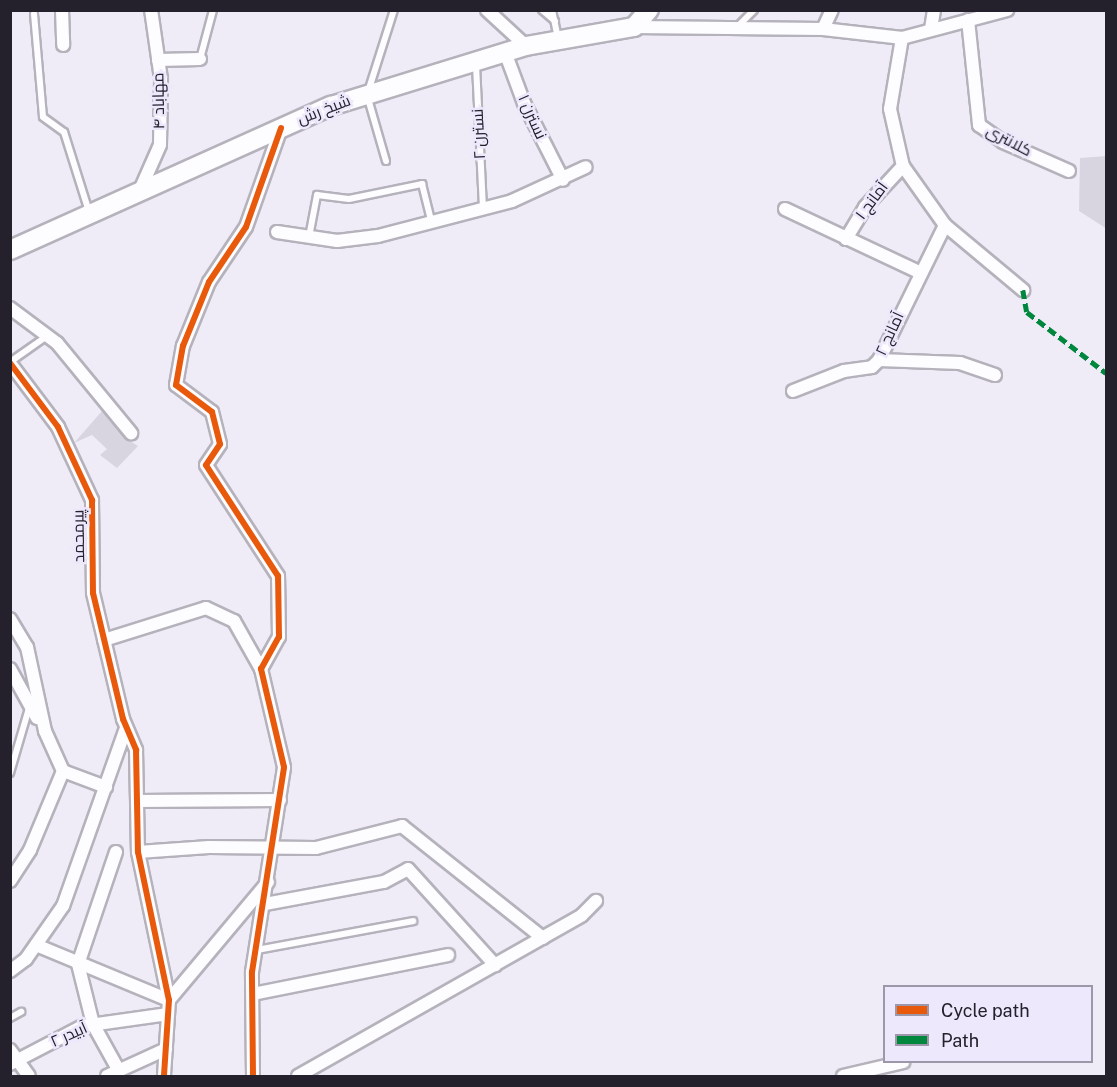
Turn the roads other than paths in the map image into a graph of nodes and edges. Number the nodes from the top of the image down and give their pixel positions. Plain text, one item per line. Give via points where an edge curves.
1 (62, 10) edge
2 (151, 10) edge
3 (213, 10) edge
4 (394, 10) edge
5 (487, 10) edge
6 (542, 10) edge
7 (552, 10) edge
8 (649, 10) edge
9 (754, 10) edge
10 (832, 10) edge
11 (934, 10) edge
12 (1008, 10) edge
13 (34, 14) dead end
14 (968, 20) junction
15 (555, 21) junction
16 (634, 27) junction
17 (931, 28) junction
18 (735, 29) junction
19 (824, 29) junction
20 (902, 38) junction
21 (558, 40) junction
22 (63, 45) dead end
23 (526, 46) junction
24 (505, 52) junction
25 (200, 59) joint
26 (158, 60) junction
27 (476, 61) junction
28 (367, 95) junction
29 (281, 128) junction
30 (386, 161) dead end
31 (903, 166) junction
32 (586, 167) dead end
33 (1069, 171) dead end
34 (563, 180) junction
35 (141, 189) junction
36 (483, 207) junction
37 (786, 209) dead end
38 (89, 213) junction
39 (431, 221) junction
40 (945, 225) junction
41 (277, 232) dead end
42 (309, 237) junction
43 (846, 239) junction
44 (10, 250) edge
45 (919, 272) junction
46 (1023, 290) dead end
47 (10, 308) edge
48 (47, 336) junction
49 (879, 360) junction
50 (10, 363) edge
51 (995, 375) dead end
52 (793, 392) dead end
53 (131, 433) dead end
54 (10, 619) edge
55 (104, 640) junction
56 (10, 669) edge
57 (261, 669) junction
58 (30, 704) junction
59 (126, 728) junction
60 (45, 731) junction
61 (63, 771) junction
62 (10, 773) edge
63 (106, 787) junction
64 (279, 800) junction
65 (137, 801) junction
66 (274, 845) junction
67 (116, 852) dead end
68 (138, 852) junction
69 (270, 878) junction
70 (10, 881) edge
71 (596, 901) dead end
72 (265, 904) junction
73 (413, 921) dead end
74 (543, 938) junction
75 (36, 945) junction
76 (257, 950) junction
77 (448, 956) dead end
78 (78, 964) junction
79 (495, 965) junction
80 (10, 971) edge
81 (253, 994) junction
82 (169, 1000) junction
83 (21, 1012) dead end
84 (168, 1014) junction
85 (10, 1018) edge
86 (93, 1024) junction
87 (166, 1048) junction
88 (13, 1058) edge
89 (899, 1063) edge
90 (113, 1074) edge
91 (29, 1077) edge
92 (164, 1077) edge
93 (253, 1077) edge
94 (298, 1077) edge
95 (843, 1077) edge

1 - 22 street
2 - 26 street, مهاباد ۴
3 - 25 lane
4 - 28 lane
5 - 23 street
6 - 15 lane
7 - 15 lane
8 - 16 street
9 - 18 lane
10 - 19 street
11 - 17 street
12 - 14 street
13 - 38 lane via 43,117 64,132
14 - 17 street
14 - 33 street, کلانتری via 979,125 1003,142
15 - 21 lane
16 - 18 street
16 - 21 street, شیخ رش
17 - 20 street
18 - 19 street
19 - 20 street
20 - 31 street via 890,109
21 - 23 street, شیخ رش
23 - 24 street, شیخ رش
24 - 27 street, شیخ رش
24 - 34 street, نسترن ۱ via 524,103
25 - 26 street
26 - 35 street, مهاباد ۴ via 160,145
27 - 28 street, شیخ رش
27 - 36 lane, نسترن ۲
28 - 29 street, شیخ رش
28 - 30 lane
29 - 35 street, شیخ رش
29 - 57 street via 246,227 209,282 183,346 176,385 212,411 220,444 206,465 278,576 279,637
31 - 40 street
31 - 43 street, آمانج ۱ via 872,198
32 - 34 street
34 - 36 street via 541,192
35 - 38 street, شیخ رش
36 - 39 street
37 - 43 street
38 - 44 street, شیخ رش
39 - 42 street via 378,236 337,241
39 - 42 lane via 422,184 349,199 317,195
40 - 45 street, آمانج ۲
40 - 46 street
41 - 42 street
43 - 45 street
45 - 49 street, آمانج ۲
47 - 48 street
48 - 50 lane
48 - 53 street
49 - 51 street via 960,363
49 - 52 street, آمانج ۲ via 872,367 844,371
50 - 55 street, پیرمحمد via 58,427 92,500 93,593
54 - 60 street via 27,647
55 - 57 street via 206,608 234,621
55 - 59 street, پیرمحمد
56 - 58 street
57 - 64 street via 284,767
58 - 60 street
58 - 62 lane
59 - 63 street
59 - 65 street, پیرمحمد via 136,750
60 - 61 street
61 - 63 street
61 - 70 street via 30,850
63 - 75 street via 63,906
64 - 65 street
64 - 66 street
65 - 68 street, پیرمحمد
66 - 68 street
66 - 69 street
66 - 74 street via 316,848 402,826
67 - 78 street
68 - 82 street, پیرمحمد
69 - 72 street
69 - 82 street
71 - 74 street via 582,915
72 - 76 street
72 - 79 street via 384,882 408,869
73 - 76 lane
74 - 79 street
75 - 78 street
75 - 80 street
76 - 81 street
77 - 81 street
78 - 82 street
78 - 86 street
79 - 94 street
81 - 93 street
82 - 84 street, پیرمحمد
83 - 85 lane
84 - 86 street, آبیدر ۲
84 - 87 street, پیرمحمد
86 - 88 street, آبیدر ۲
86 - 90 street
87 - 90 street
87 - 92 street, پیرمحمد
88 - 91 street
89 - 95 street

